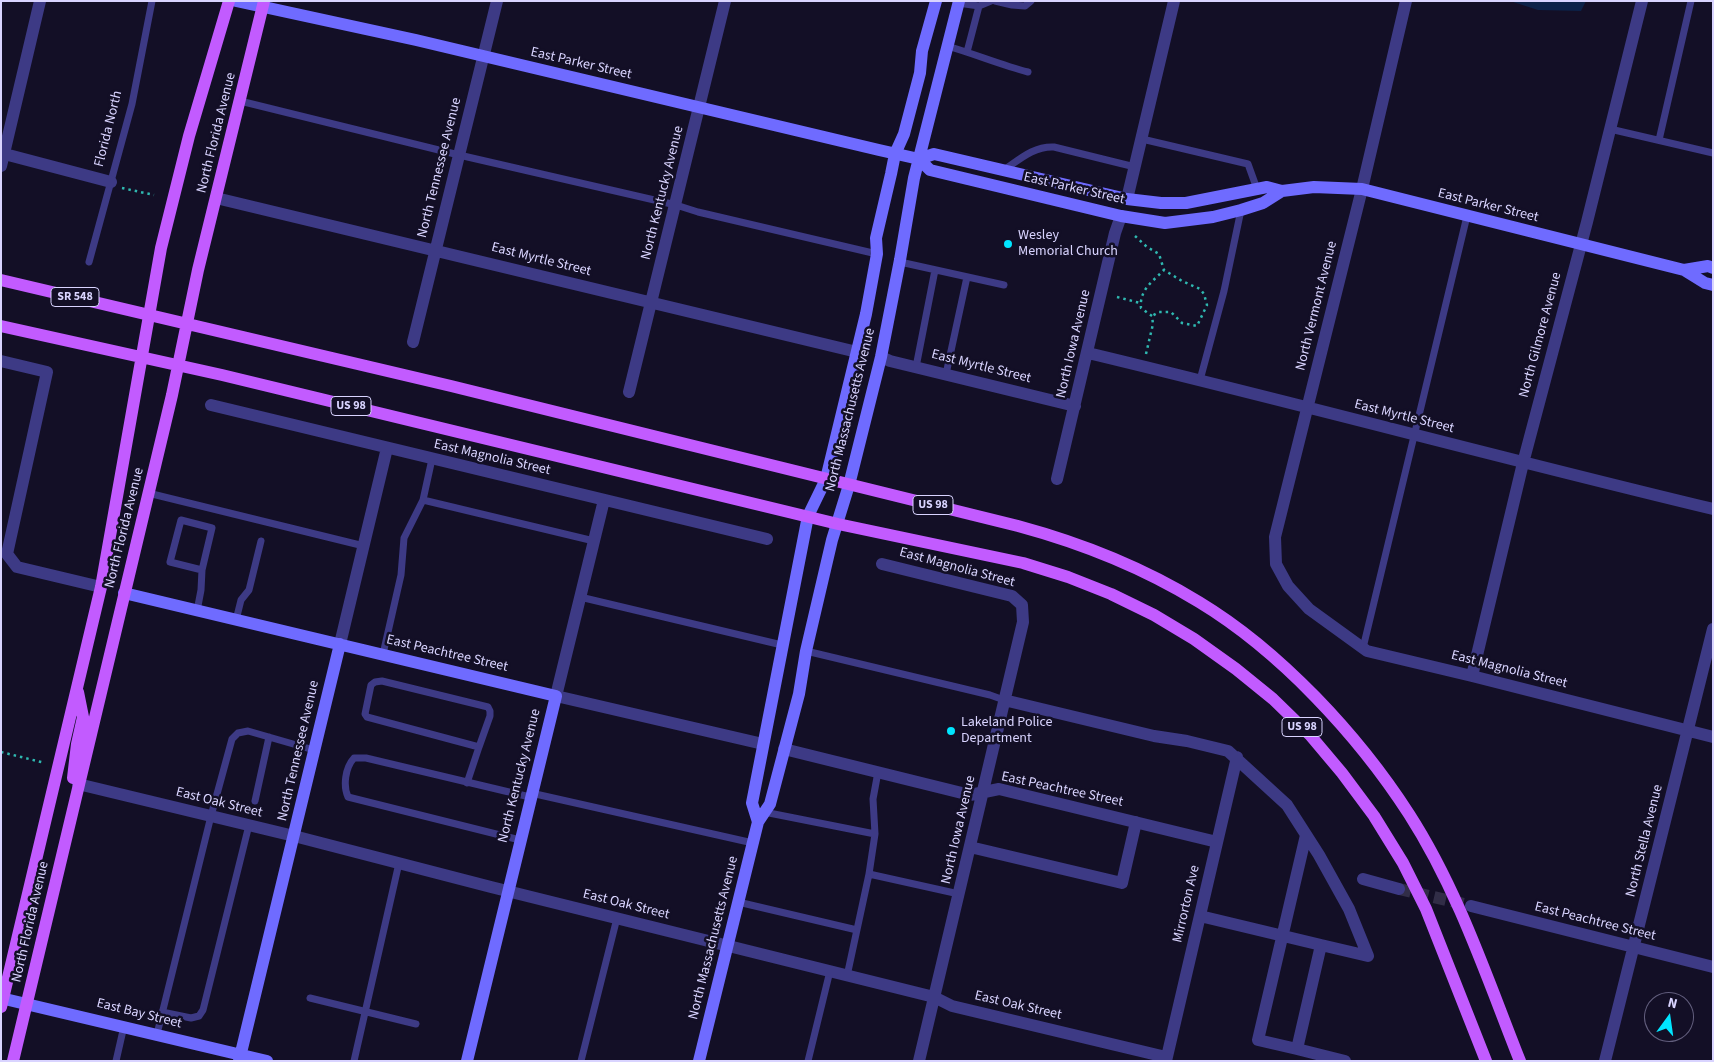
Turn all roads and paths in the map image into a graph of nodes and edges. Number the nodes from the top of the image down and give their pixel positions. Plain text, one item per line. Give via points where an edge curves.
1 (40, 1) edge
2 (152, 1) edge
3 (229, 1) edge
4 (236, 1) edge
5 (497, 1) edge
6 (724, 1) edge
7 (936, 1) edge
8 (993, 1) edge
9 (1030, 1) edge
10 (1174, 1) edge
11 (1406, 1) edge
12 (1642, 1) edge
13 (1691, 1) edge
14 (959, 2) edge
15 (264, 4) edge
16 (979, 6) junction
17 (948, 46) junction
18 (968, 52) junction
19 (483, 56) junction
20 (1028, 72) dead end
21 (240, 101) junction
22 (699, 107) junction
23 (1610, 129) junction
24 (1142, 139) junction
25 (1659, 140) junction
26 (1713, 153) edge
27 (896, 154) junction
28 (459, 155) junction
29 (2, 158) edge
30 (919, 159) junction
31 (1135, 167) junction
32 (1004, 170) junction
33 (110, 184) junction
34 (1257, 189) junction
35 (1362, 189) junction
36 (1282, 191) junction
37 (154, 196) dead end
38 (216, 198) junction
39 (1127, 199) junction
40 (676, 205) junction
41 (1241, 210) junction
42 (1121, 216) junction
43 (1467, 216) junction
44 (1135, 236) dead end
45 (1580, 244) junction
46 (436, 251) junction
47 (877, 254) junction
48 (89, 262) dead end
49 (900, 262) junction
50 (1713, 268) edge
51 (935, 270) junction
52 (1164, 270) junction
53 (1684, 270) junction
54 (967, 277) junction
55 (1, 280) edge
56 (1004, 285) dead end
57 (1713, 285) edge
58 (1117, 297) dead end
59 (651, 302) junction
60 (1141, 303) junction
61 (148, 314) junction
62 (1152, 316) junction
63 (187, 323) junction
64 (1, 326) edge
65 (413, 342) dead end
66 (857, 352) junction
67 (1088, 354) junction
68 (1146, 355) dead end
69 (880, 357) junction
70 (142, 358) junction
71 (1, 361) edge
72 (178, 366) junction
73 (916, 367) junction
74 (946, 374) junction
75 (1200, 380) junction
76 (629, 392) dead end
77 (211, 406) dead end
78 (1075, 406) junction
79 (1307, 408) junction
80 (1413, 435) junction
81 (387, 448) junction
82 (432, 459) junction
83 (1524, 463) junction
84 (826, 479) junction
85 (1058, 479) dead end
86 (848, 485) junction
87 (148, 493) junction
88 (423, 500) junction
89 (604, 500) junction
90 (1713, 509) edge
91 (808, 516) junction
92 (838, 524) junction
93 (767, 539) dead end
94 (594, 540) junction
95 (261, 541) dead end
96 (364, 546) junction
97 (4, 554) edge
98 (882, 564) dead end
99 (202, 570) junction
100 (100, 587) junction
101 (124, 593) junction
102 (580, 597) junction
103 (1022, 605) joint
104 (1309, 609) joint
105 (197, 611) junction
106 (236, 620) junction
107 (1713, 629) edge
108 (340, 644) junction
109 (782, 645) junction
110 (1363, 648) junction
111 (806, 651) junction
112 (383, 654) junction
113 (1472, 676) junction
114 (78, 687) junction
115 (556, 696) junction
116 (1004, 700) junction
117 (1688, 731) junction
118 (270, 737) junction
119 (1713, 737) edge
120 (762, 744) junction
121 (479, 748) junction
122 (784, 749) junction
123 (314, 750) junction
124 (1, 752) edge
125 (1237, 757) junction
126 (45, 763) dead end
127 (878, 772) junction
128 (467, 783) junction
129 (78, 784) junction
130 (983, 792) junction
131 (531, 795) junction
132 (255, 801) dead end
133 (211, 816) junction
134 (761, 817) junction
135 (1136, 822) junction
136 (249, 825) junction
137 (875, 834) junction
138 (1306, 835) junction
139 (294, 836) junction
140 (520, 840) junction
141 (1217, 842) junction
142 (752, 843) junction
143 (970, 847) junction
144 (399, 864) junction
145 (869, 874) junction
146 (1363, 879) dead end
147 (1399, 889) tunnel mouth
148 (508, 891) junction
149 (959, 894) junction
150 (738, 902) junction
151 (1471, 906) tunnel mouth
152 (1200, 916) junction
153 (617, 918) junction
154 (857, 930) junction
155 (1283, 936) junction
156 (1321, 944) junction
157 (728, 946) junction
158 (1634, 947) junction
159 (1713, 967) edge
160 (830, 971) junction
161 (847, 976) junction
162 (934, 997) junction
163 (310, 998) dead end
164 (2, 1001) edge
165 (27, 1003) junction
166 (365, 1011) junction
167 (162, 1012) junction
168 (416, 1024) dead end
169 (124, 1026) junction
170 (157, 1034) junction
171 (1297, 1049) junction
172 (239, 1058) edge
173 (1166, 1059) edge
174 (13, 1061) edge
175 (116, 1061) edge
176 (267, 1061) edge
177 (354, 1061) edge
178 (467, 1061) edge
179 (581, 1061) edge
180 (699, 1061) edge
181 (808, 1061) edge
182 (919, 1061) edge
183 (1344, 1061) edge
184 (1486, 1061) edge
185 (1520, 1061) edge
186 (1605, 1061) edge

1 - 29 street
2 - 33 lane, Florida North via 132,104
3 - 61 main road, North Florida Avenue via 175,191
4 - 15 street, East Parker Street
5 - 19 street, North Tennessee Avenue
6 - 22 street, North Kentucky Avenue
7 - 27 street, North Massachusetts Avenue via 922,51 920,73
8 - 9 lane via 1012,6 1025,6
8 - 16 lane
10 - 24 street
11 - 35 street, North Vermont Avenue
12 - 23 street, North Gilmore Avenue
13 - 25 lane
14 - 16 lane
14 - 17 street, North Massachusetts Avenue
15 - 19 street, East Parker Street
15 - 21 main road, North Florida Avenue
16 - 18 lane
17 - 18 lane
17 - 30 street, North Massachusetts Avenue
18 - 20 lane
19 - 22 street, East Parker Street
19 - 28 street, North Tennessee Avenue
21 - 28 lane
21 - 38 main road, North Florida Avenue
22 - 27 street, East Parker Street
22 - 40 street, North Kentucky Avenue
23 - 25 lane
23 - 45 street, North Gilmore Avenue
24 - 31 street
24 - 34 lane via 1248,164
25 - 26 lane
27 - 30 street, East Parker Street
27 - 47 street, North Massachusetts Avenue via 876,238
28 - 40 lane
28 - 46 street, North Tennessee Avenue
29 - 33 street
30 - 32 street, East Parker Street via 934,154
30 - 42 street, East Parker Street via 930,170
30 - 49 street, North Massachusetts Avenue
31 - 32 lane via 1043,146
31 - 39 street
32 - 39 street, East Parker Street
33 - 37 path
33 - 48 lane, Florida North
34 - 36 street, East Parker Street via 1267,187
34 - 39 street, East Parker Street via 1186,203 1161,204
35 - 36 street, East Parker Street via 1314,187
35 - 43 street, East Parker Street
35 - 79 street, North Vermont Avenue
36 - 41 street, East Parker Street via 1263,204
38 - 46 street, East Myrtle Street
38 - 63 main road, North Florida Avenue
40 - 47 lane
40 - 59 street, North Kentucky Avenue
41 - 42 street, East Parker Street via 1165,223
41 - 75 lane
42 - 67 street, North Iowa Avenue
43 - 45 street, East Parker Street
43 - 80 lane
44 - 52 path via 1160,254
45 - 53 street, East Parker Street
45 - 83 street, North Gilmore Avenue
46 - 59 street, East Myrtle Street
46 - 65 street, North Tennessee Avenue
47 - 66 street, North Massachusetts Avenue
49 - 51 lane
49 - 69 street, North Massachusetts Avenue
50 - 53 street, East Parker Street
51 - 54 lane
51 - 73 lane
52 - 60 path via 1144,291
52 - 62 path via 1200,289 1207,305 1197,326 1182,323 1171,312 1158,312
53 - 57 street, East Parker Street
54 - 56 lane
54 - 74 lane
55 - 61 main road, SR 548
58 - 60 path
59 - 66 street, East Myrtle Street
59 - 76 street, North Kentucky Avenue
60 - 62 path via 1141,308
61 - 63 main road, SR 548
61 - 70 main road, North Florida Avenue
62 - 68 path
63 - 72 main road, North Florida Avenue
63 - 84 main road, US 98
64 - 70 main road
66 - 84 street, North Massachusetts Avenue
67 - 75 street, East Myrtle Street
67 - 78 street, North Iowa Avenue
69 - 73 street, East Myrtle Street
69 - 86 street, North Massachusetts Avenue
70 - 72 main road, US 98
70 - 100 main road, North Florida Avenue
71 - 97 street via 47,372
72 - 87 main road, North Florida Avenue
72 - 91 main road, US 98
73 - 74 street, East Myrtle Street
74 - 78 street, East Myrtle Street
75 - 79 street, East Myrtle Street
77 - 81 street, East Magnolia Street
78 - 85 street, North Iowa Avenue
79 - 80 street, East Myrtle Street
79 - 104 street, North Vermont Avenue via 1275,537 1276,564 1288,586
80 - 83 street, East Myrtle Street
80 - 110 lane
81 - 82 street, East Magnolia Street
81 - 96 street, North Tennessee Avenue
82 - 88 lane
82 - 89 street, East Magnolia Street
83 - 90 street, East Myrtle Street
83 - 113 street, North Gilmore Avenue
84 - 86 main road, US 98
84 - 91 street, North Massachusetts Avenue
86 - 92 street, North Massachusetts Avenue
86 - 185 main road, US 98 via 1054,536 1123,562 1199,602 1277,661 1349,734 1409,815 1456,901
87 - 96 lane
87 - 101 main road, North Florida Avenue
88 - 94 lane
88 - 112 lane via 404,538 401,575
89 - 93 street, East Magnolia Street
89 - 94 street, North Kentucky Avenue
91 - 92 main road, US 98
91 - 109 street, North Massachusetts Avenue
92 - 111 street, North Massachusetts Avenue
92 - 184 main road, US 98 via 1023,563 1068,577 1154,615 1236,669 1310,735 1374,816 1426,909
94 - 102 street, North Kentucky Avenue
95 - 106 lane via 249,590 241,600
96 - 108 street, North Tennessee Avenue
97 - 100 street via 17,567
98 - 103 street, East Magnolia Street via 1012,596
99 - 99 lane via 212,528 180,520 170,562
99 - 105 lane
100 - 114 main road, North Florida Avenue
101 - 105 street, East Peachtree Street
101 - 129 main road, North Florida Avenue
102 - 109 lane
102 - 115 street, North Kentucky Avenue
103 - 116 street, North Iowa Avenue via 1023,622
104 - 110 street, East Magnolia Street
105 - 106 street, East Peachtree Street
106 - 108 street, East Peachtree Street
107 - 117 street, North Stella Avenue
108 - 112 street, East Peachtree Street
108 - 123 street, North Tennessee Avenue
109 - 120 street, North Massachusetts Avenue
110 - 113 street, East Magnolia Street via 1367,652
111 - 116 lane
111 - 122 street, North Massachusetts Avenue via 799,694
112 - 115 street, East Peachtree Street
113 - 117 street, East Magnolia Street
114 - 129 main road via 83,717 73,778
114 - 164 main road, North Florida Avenue
115 - 120 street, East Peachtree Street
115 - 131 street, North Kentucky Avenue
116 - 125 street via 1154,736 1215,747
116 - 130 street, North Iowa Avenue
117 - 119 street, East Magnolia Street
117 - 158 street, North Stella Avenue
118 - 123 lane
118 - 132 lane
118 - 133 lane via 243,731 235,735
120 - 134 street, North Massachusetts Avenue via 752,803
121 - 121 lane via 368,717 365,714 371,685 382,681 488,707 490,716
121 - 128 lane
122 - 127 street, East Peachtree Street
122 - 134 street, North Massachusetts Avenue via 770,804
123 - 139 street, North Tennessee Avenue
124 - 126 path
125 - 138 street via 1287,805
125 - 141 street, Mirrorton Ave
127 - 130 street, East Peachtree Street via 970,795
127 - 137 lane via 872,799
128 - 131 lane
128 - 140 lane via 366,758 354,758 349,763 344,788 348,797
129 - 133 street, East Oak Street
129 - 165 main road, North Florida Avenue
130 - 135 street, East Peachtree Street via 999,789
130 - 143 street, North Iowa Avenue
131 - 140 street, North Kentucky Avenue
131 - 142 lane
133 - 136 street, East Oak Street
133 - 167 lane
134 - 137 lane
134 - 142 street, North Massachusetts Avenue
135 - 141 street, East Peachtree Street
135 - 143 street via 1122,883
136 - 139 street, East Oak Street
136 - 167 lane via 203,1010 199,1016 191,1018
137 - 145 lane
138 - 155 street
138 - 156 street via 1349,909 1368,956
139 - 144 street, East Oak Street
139 - 172 street, North Tennessee Avenue
140 - 148 street, North Kentucky Avenue
141 - 152 street, Mirrorton Ave
142 - 150 street, North Massachusetts Avenue
143 - 149 street, North Iowa Avenue
144 - 148 street, East Oak Street
144 - 166 lane
145 - 149 lane
145 - 154 lane
146 - 147 street
148 - 153 street, East Oak Street
148 - 178 street, North Kentucky Avenue
149 - 162 street, North Iowa Avenue
150 - 154 lane
150 - 157 street, North Massachusetts Avenue
151 - 158 street, East Peachtree Street
152 - 155 street
152 - 173 street, Mirrorton Ave
153 - 157 street, East Oak Street
153 - 179 lane
154 - 161 lane
155 - 156 street
155 - 171 street via 1258,1040
156 - 171 street
157 - 160 street, East Oak Street
157 - 180 street, North Massachusetts Avenue
158 - 159 street, East Peachtree Street
158 - 186 street, North Stella Avenue
160 - 161 street, East Oak Street
160 - 181 lane
161 - 162 street, East Oak Street
162 - 173 street, East Oak Street via 952,1006
162 - 182 street, North Iowa Avenue
163 - 166 lane
164 - 165 street, East Bay Street
165 - 169 street, East Bay Street
165 - 174 main road, North Florida Avenue
166 - 168 lane
166 - 177 lane
167 - 170 lane
169 - 170 street, East Bay Street
169 - 175 lane
170 - 172 street, East Bay Street
171 - 183 street
172 - 176 street, East Bay Street

